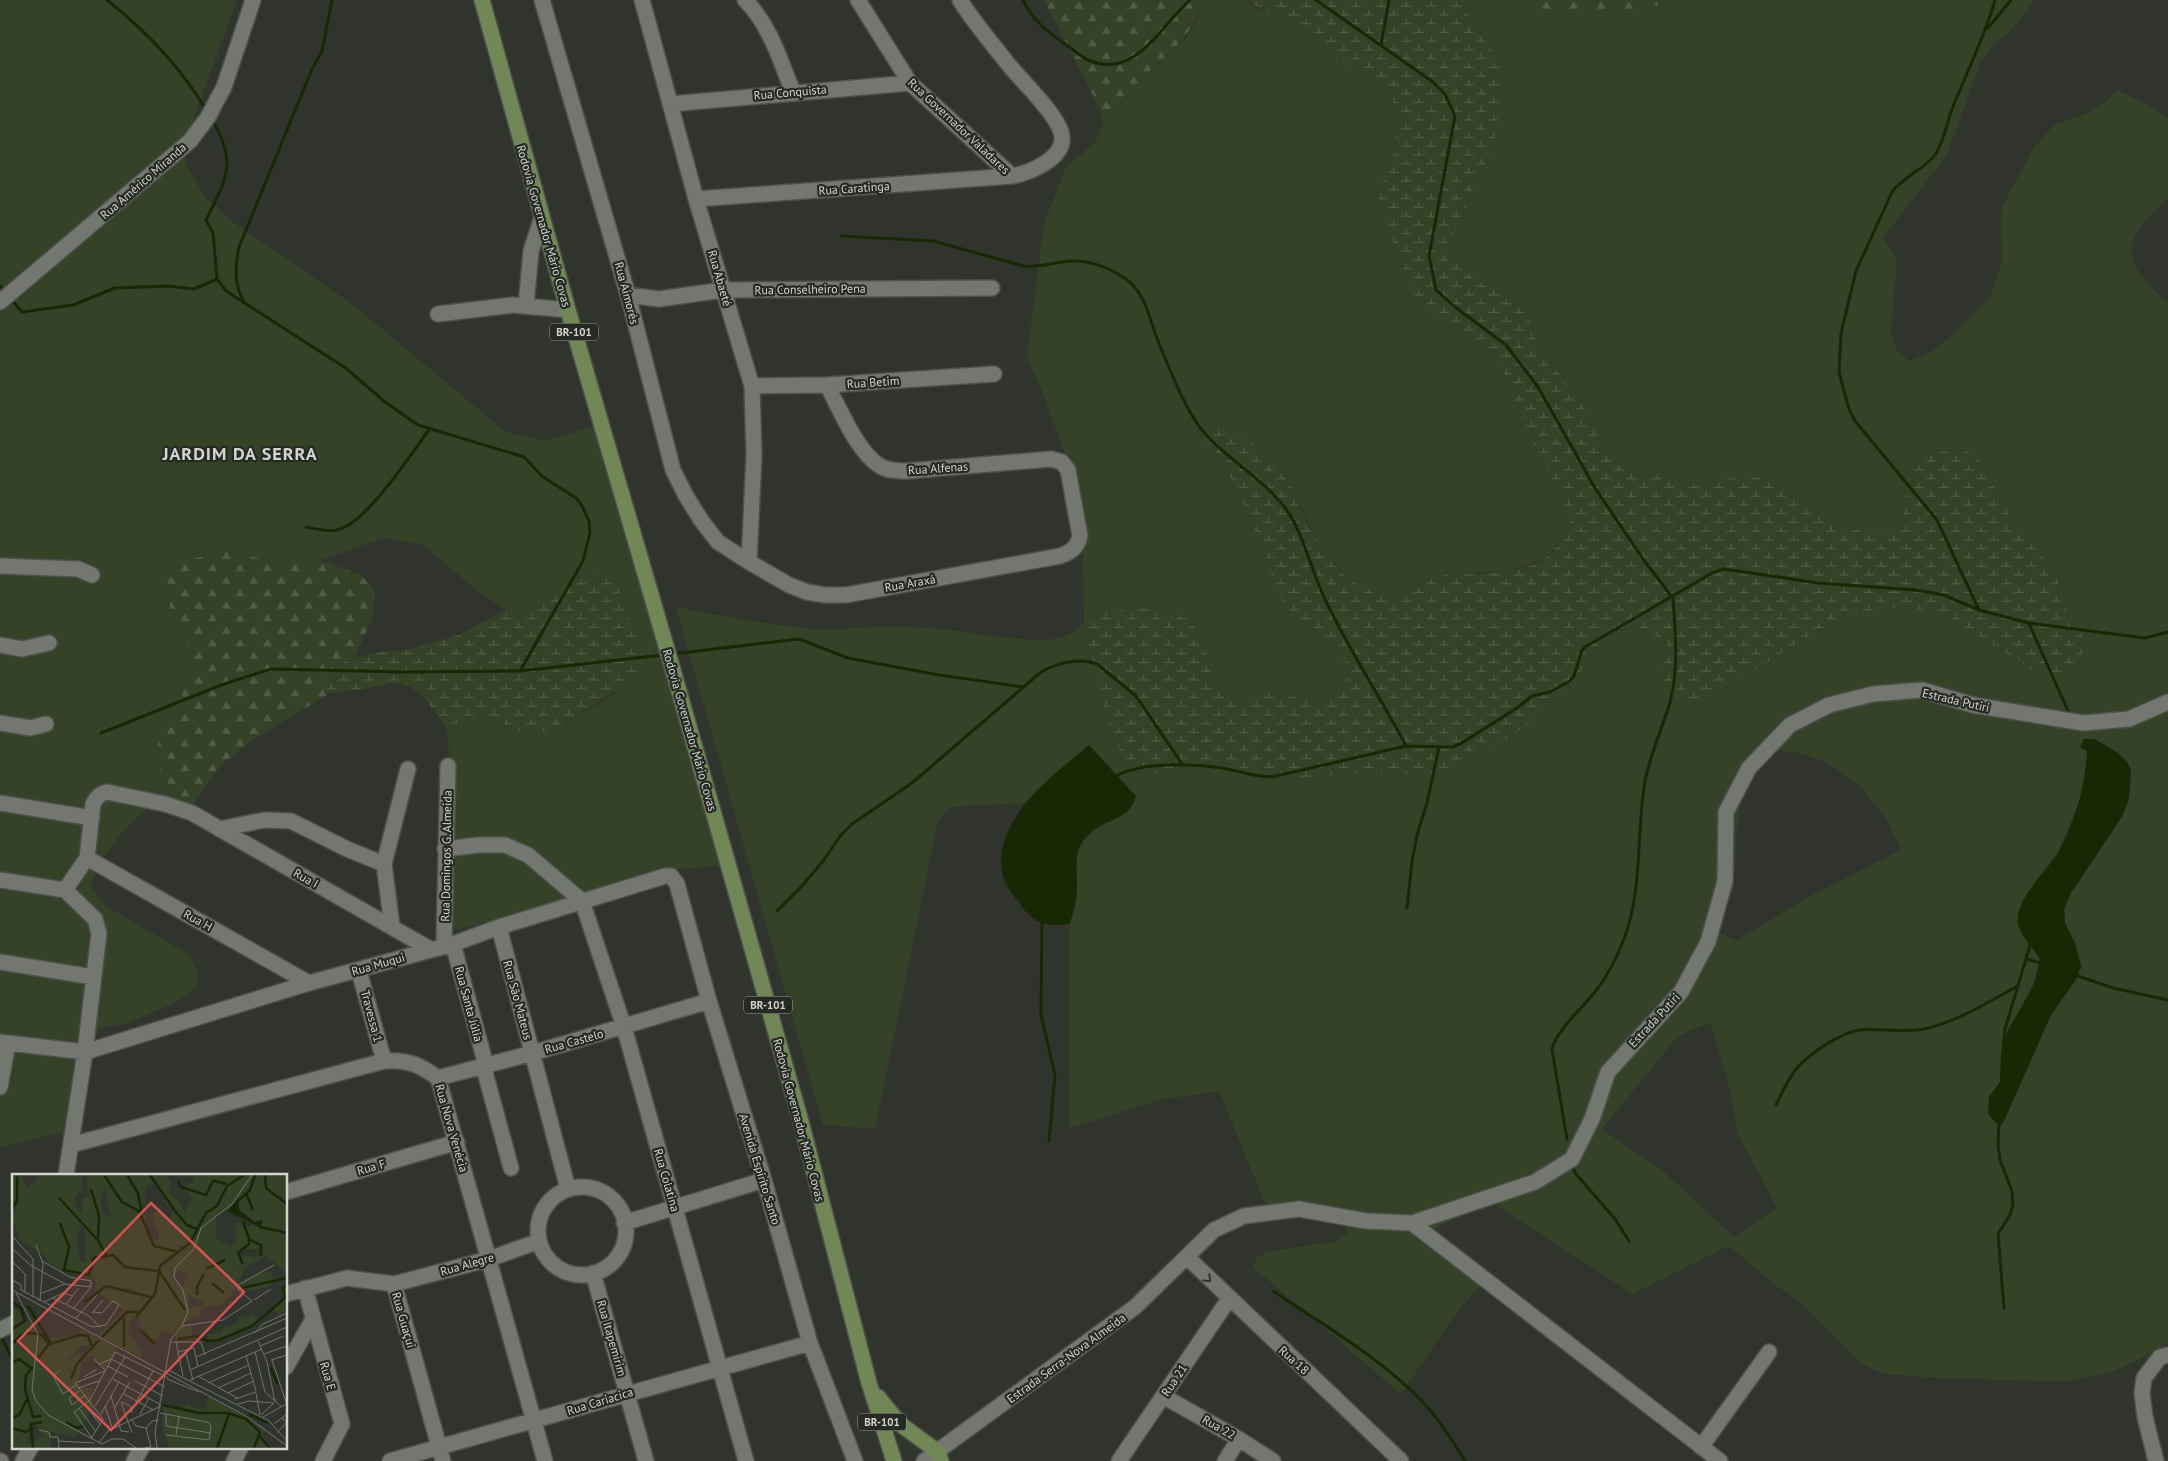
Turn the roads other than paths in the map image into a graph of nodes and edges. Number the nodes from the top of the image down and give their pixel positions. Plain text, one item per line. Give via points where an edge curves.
1 (253, 0) edge
2 (482, 0) edge
3 (542, 0) edge
4 (642, 0) edge
5 (745, 0) edge
6 (858, 0) edge
7 (960, 0) edge
8 (910, 83) junction
9 (793, 92) junction
10 (670, 104) junction
11 (1012, 176) junction
12 (696, 199) junction
13 (542, 217) junction
14 (992, 288) dead end
15 (723, 290) junction
16 (628, 295) junction
17 (0, 302) edge
18 (526, 305) junction
19 (568, 310) junction
20 (438, 314) dead end
21 (994, 374) dead end
22 (827, 385) junction
23 (752, 386) junction
24 (1074, 549) joint
25 (749, 562) junction
26 (0, 566) edge
27 (92, 575) dead end
28 (49, 643) dead end
29 (0, 645) edge
30 (2168, 702) edge
31 (0, 723) edge
32 (46, 724) dead end
33 (448, 766) dead end
34 (408, 769) dead end
35 (0, 804) edge
36 (92, 818) junction
37 (219, 829) junction
38 (445, 849) junction
39 (87, 858) junction
40 (384, 864) junction
41 (671, 876) joint
42 (0, 880) edge
43 (65, 890) junction
44 (582, 901) junction
45 (392, 926) junction
46 (499, 927) junction
47 (442, 946) junction
48 (0, 962) edge
49 (359, 971) junction
50 (93, 977) junction
51 (309, 983) junction
52 (709, 1001) junction
53 (624, 1027) junction
54 (4, 1042) edge
55 (85, 1052) junction
56 (533, 1053) junction
57 (384, 1061) junction
58 (484, 1065) junction
59 (438, 1078) junction
60 (0, 1087) edge
61 (457, 1142) junction
62 (71, 1146) junction
63 (511, 1168) dead end
64 (66, 1174) edge
65 (764, 1180) junction
66 (568, 1189) junction
67 (288, 1191) edge
68 (674, 1206) junction
69 (624, 1223) junction
70 (1412, 1223) junction
71 (540, 1241) junction
72 (1188, 1258) junction
73 (489, 1259) junction
74 (593, 1273) junction
75 (394, 1284) junction
76 (305, 1288) junction
77 (288, 1293) edge
78 (1229, 1299) junction
79 (312, 1321) junction
80 (12, 1324) edge
81 (0, 1330) edge
82 (810, 1343) junction
83 (1769, 1352) dead end
84 (2168, 1355) edge
85 (288, 1364) edge
86 (719, 1368) junction
87 (869, 1383) junction
88 (627, 1392) junction
89 (1163, 1396) junction
90 (534, 1421) junction
91 (1239, 1439) junction
92 (1701, 1447) junction
93 (30, 1448) edge
94 (141, 1448) edge
95 (240, 1448) edge
96 (441, 1454) edge
97 (942, 1458) edge
98 (23, 1461) edge
99 (134, 1461) edge
100 (234, 1461) edge
101 (323, 1461) edge
102 (390, 1461) edge
103 (545, 1461) edge
104 (646, 1461) edge
105 (746, 1461) edge
106 (855, 1461) edge
107 (894, 1461) edge
108 (924, 1461) edge
109 (1119, 1461) edge
110 (1224, 1461) edge
111 (1273, 1461) edge
112 (1401, 1461) edge
113 (1720, 1461) edge
114 (2156, 1461) edge

1 - 17 street, Rua Américo Miranda via 224,87 190,141
2 - 13 main road, Rodovia Governador Mário Covas / BR-101
3 - 16 street, Rua Aimorés
4 - 10 street, Rua Abaeté
5 - 9 street via 767,29
6 - 8 street, Rua Governador Valadares
7 - 11 street, Rua Caratinga via 1061,130 1059,148 1046,163 1027,173
8 - 9 street, Rua Conquista
8 - 11 street, Rua Governador Valadares
9 - 10 street, Rua Conquista
10 - 12 street, Rua Abaeté
11 - 12 street, Rua Caratinga
12 - 15 street, Rua Abaeté
13 - 18 street via 531,250
13 - 19 main road, Rodovia Governador Mário Covas / BR-101
14 - 15 street, Rua Conselheiro Pena
15 - 16 street, Rua Conselheiro Pena via 659,299
15 - 23 street, Rua Abaeté
16 - 25 street, Rua Aimorés via 673,470 701,520 718,542
18 - 19 street
18 - 20 street
19 - 87 main road, Rodovia Governador Mário Covas / BR-101 via 797,1109
21 - 22 street, Rua Betim
22 - 23 street, Rua Betim
22 - 24 street, Rua Alfenas via 860,445 882,467 907,471 1051,459 1062,462 1068,470 1080,536
23 - 25 street, Rua Abaeté via 754,454
24 - 25 street, Rua Araxá via 1060,556 846,595 807,592
26 - 27 street via 78,569
28 - 29 street via 22,648
30 - 70 street, Estrada Putiri via 2129,719 2083,722 1973,705 1922,690 1873,694 1829,705 1790,725 1749,768 1726,812 1725,881 1708,942 1681,992 1608,1072 1592,1120 1572,1159 1535,1182
31 - 32 street via 30,728
33 - 38 street, Rua Domingos G. Almeida
34 - 40 street
35 - 36 street
36 - 37 street, Rua I via 97,796 107,792 181,808
36 - 39 street
37 - 40 street via 265,820 291,821
37 - 45 street, Rua I
38 - 44 street via 506,845 528,855
38 - 47 street, Rua Domingos G. Almeida
39 - 43 street
39 - 51 street, Rua H
40 - 45 street
41 - 44 street, Rua Muqui
41 - 52 street, Avenida Espírito Santo via 677,884
42 - 43 street
43 - 50 street via 95,919 99,933
44 - 46 street, Rua Muqui
44 - 53 street, Rua Colatina
45 - 47 street, Rua I
46 - 47 street, Rua Muqui
46 - 56 street, Rua São Mateus
47 - 49 street, Rua Muqui
47 - 58 street, Rua Santa Júlia
48 - 50 street
49 - 51 street, Rua Muqui
49 - 57 street, Travessa 1
50 - 55 street
51 - 55 street, Rua Muqui
52 - 53 street, Rua Castelo
52 - 65 street, Avenida Espírito Santo
53 - 56 street, Rua Castelo
53 - 68 street, Rua Colatina
54 - 55 street
54 - 60 street
55 - 62 street
56 - 58 street, Rua Castelo
56 - 66 street, Rua São Mateus
57 - 59 street, Rua Nova Venécia via 416,1063
57 - 62 street, Rua Nova Venécia
58 - 59 street, Rua Castelo
58 - 63 street, Rua Santa Júlia
59 - 61 street, Rua Nova Venécia
61 - 67 street, Rua F
61 - 73 street, Rua Nova Venécia
62 - 64 street
65 - 68 street
65 - 82 street, Avenida Espírito Santo
66 - 69 street via 584,1187 604,1193 612,1199
66 - 71 street via 544,1207 538,1232
68 - 69 street
68 - 86 street, Rua Colatina
69 - 74 street via 626,1231 621,1251 604,1270
70 - 72 street, Estrada Putiri via 1366,1221 1299,1210 1244,1216 1214,1230
70 - 92 street
71 - 73 street, Rua Alegre
71 - 74 street via 546,1256 556,1267 570,1274
72 -> 78 street, Rua 18
72 - 97 street, Estrada Serra-Nova Almeida via 1135,1307
73 - 75 street, Rua Alegre
73 - 90 street, Rua Nova Venécia
74 - 88 street, Rua Itapemirim
75 - 76 street, Rua Guaçui via 346,1278
75 - 96 street, Rua Guaçui
76 - 77 street, Rua Guaçui
76 - 79 street, Rua E
78 - 89 street, Rua 21
78 - 112 street, Rua 18
79 - 85 street
79 - 101 street, Rua E via 342,1424
80 - 81 street
82 - 86 street, Rua Cariacica
82 - 106 street, Avenida Espírito Santo
83 - 92 street
84 - 114 street via 2160,1357 2144,1378 2143,1386 2145,1416
86 - 88 street, Rua Cariacica
86 - 105 street, Rua Colatina
87 - 97 main road via 900,1424
87 - 107 main road, Rodovia Governador Mário Covas / BR-101
88 - 90 street, Rua Cariacica
88 - 104 street, Rua Itapemirim
89 - 91 street, Rua 22
89 - 109 street, Rua 21
90 - 96 street, Rua Cariacica
90 - 103 street, Rua Nova Venécia
91 - 110 street
91 - 111 street, Rua 22
92 - 113 street
93 - 98 street
94 - 99 street
95 - 100 street
96 - 102 street, Rua Cariacica
97 - 108 street, Estrada Serra-Nova Almeida

